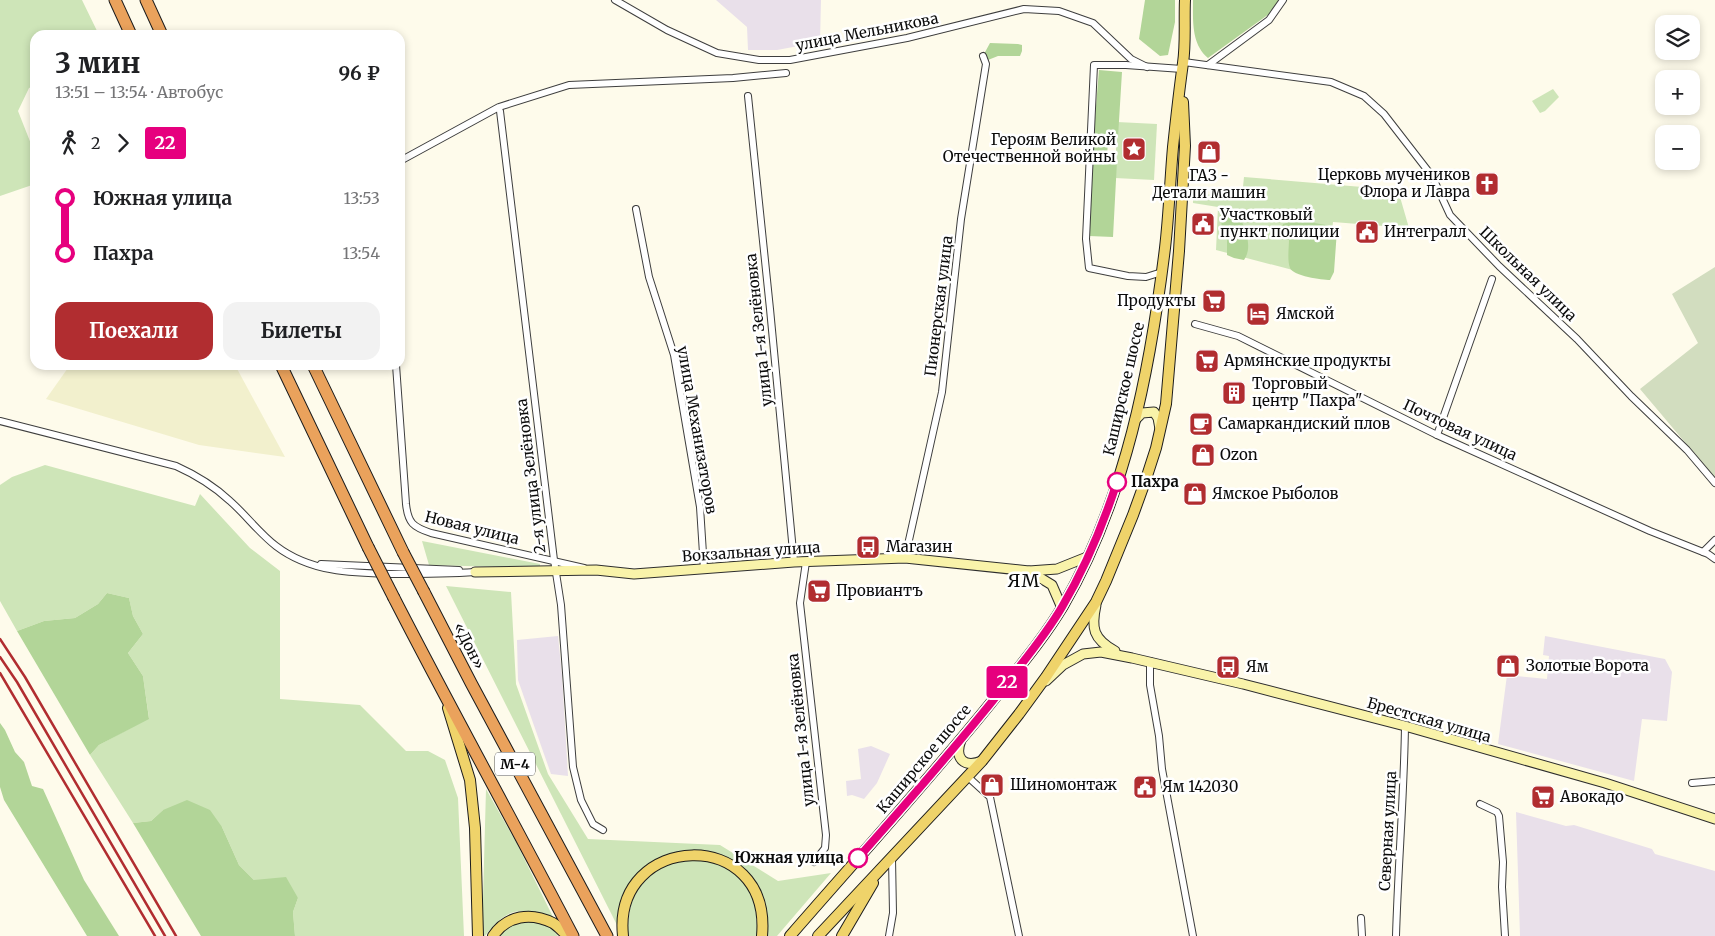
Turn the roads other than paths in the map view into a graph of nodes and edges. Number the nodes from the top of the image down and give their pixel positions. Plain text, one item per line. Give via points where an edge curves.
1 (115, 0) edge
2 (146, 0) edge
3 (616, 0) edge
4 (1185, 0) edge
5 (1283, 0) edge
6 (129, 30) edge
7 (160, 30) edge
8 (982, 56) dead end
9 (1183, 65) junction
10 (1208, 65) junction
11 (1146, 67) junction
12 (786, 73) dead end
13 (748, 96) dead end
14 (500, 109) junction
15 (405, 158) edge
16 (636, 209) dead end
17 (1162, 272) junction
18 (1492, 279) dead end
19 (1194, 324) dead end
20 (283, 370) edge
21 (314, 370) edge
22 (396, 370) edge
23 (1135, 420) junction
24 (0, 421) edge
25 (1160, 429) junction
26 (1437, 435) junction
27 (1715, 483) edge
28 (1715, 540) edge
29 (1703, 552) junction
30 (1087, 557) junction
31 (905, 558) junction
32 (1715, 559) edge
33 (554, 560) junction
34 (794, 562) junction
35 (806, 562) junction
36 (704, 569) junction
37 (596, 570) junction
38 (1029, 571) junction
39 (475, 572) joint
40 (556, 572) junction
41 (1096, 602) junction
42 (1062, 608) junction
43 (1132, 658) junction
44 (1150, 661) junction
45 (1035, 692) junction
46 (443, 693) junction
47 (1405, 726) junction
48 (961, 740) junction
49 (982, 761) junction
50 (968, 776) junction
51 (1715, 781) edge
52 (1692, 783) dead end
53 (1480, 804) dead end
54 (1715, 819) edge
55 (603, 830) dead end
56 (892, 856) junction
57 (814, 862) dead end
58 (882, 866) junction
59 (1361, 918) dead end
60 (478, 936) edge
61 (493, 936) edge
62 (568, 936) edge
63 (574, 936) edge
64 (607, 936) edge
65 (623, 936) edge
66 (762, 936) edge
67 (790, 936) edge
68 (818, 936) edge
69 (842, 936) edge
70 (890, 936) edge
71 (1019, 936) edge
72 (1193, 936) edge
73 (1362, 936) edge
74 (1396, 936) edge
75 (1505, 936) edge

1 - 6 highway
2 - 7 highway
3 - 11 street, улица Мельникова via 667,30 717,53 759,60 790,60 907,38 1024,10 1059,11 1093,23 1131,59
4 - 9 main road, Каширское шоссе
5 - 10 street via 1269,20
8 - 31 street, Пионерская улица via 986,64 961,219 942,392
9 - 10 street, Школьная улица
9 - 11 street, Школьная улица
9 - 17 main road, Каширское шоссе
9 - 25 main road, Каширское шоссе via 1185,146 1178,258 1168,382
10 - 27 street, Школьная улица via 1331,82 1364,96 1384,114 1432,176 1450,215 1687,450
11 - 17 street, Школьная улица via 1094,65 1086,239 1089,268 1146,277
12 - 14 street via 570,86
13 - 34 street, улица 1-я Зелёновка
14 - 15 street
14 - 33 street, 2-я улица Зелёновка
16 - 36 street, улица Механизаторов via 649,277 674,355 700,507
17 - 23 main road, Каширское шоссе
18 - 26 street
19 - 26 street, Почтовая улица via 1238,336
20 - 46 highway, М-4, bridge via 368,547
21 - 64 highway, «Дон» / М-4, bridge via 471,683
22 - 33 street, Новая улица via 406,504 411,522 418,529 431,533
23 - 25 main road via 1142,413 1154,412
23 - 30 main road, Каширское шоссе via 1106,516
24 - 39 street via 176,466 210,485 277,546 303,561 334,571 438,575
25 - 41 main road, Каширское шоссе via 1133,515
26 - 29 street, Почтовая улица
28 - 29 street
29 - 32 street, Почтовая улица
30 - 38 main road, Вокзальная улица via 1056,570
30 - 42 main road, Каширское шоссе
31 - 35 main road, Вокзальная улица
31 - 38 main road, Вокзальная улица
33 - 37 street, Новая улица
33 - 40 street, 2-я улица Зелёновка
34 - 35 main road, Вокзальная улица
34 - 36 main road, Вокзальная улица
35 - 57 street, улица 1-я Зелёновка via 800,603 826,834 824,848
36 - 37 main road, Вокзальная улица via 634,574
37 - 40 main road, Вокзальная улица
38 - 42 main road, Вокзальная улица via 1052,586
39 - 40 main road, Вокзальная улица
40 - 55 street, 2-я улица Зелёновка via 562,605 573,767 581,800 593,824
41 - 43 main road, Брестская улица via 1093,628 1097,637 1106,646
41 - 45 main road, Каширское шоссе
42 - 48 main road, Каширское шоссе
43 - 44 main road, Брестская улица
43 - 45 main road, Брестская улица via 1101,652 1083,654 1063,665
44 - 47 main road, Брестская улица
44 - 72 street via 1150,685 1162,769
45 - 49 main road, Каширское шоссе
46 - 60 main road via 470,780
46 - 63 highway, М-4
47 - 54 main road, Брестская улица via 1605,783
47 - 74 street, Северная улица
48 - 49 main road via 958,750 962,760 971,764
48 - 67 main road, Каширское шоссе
49 - 50 main road, Каширское шоссе
50 - 56 main road, Каширское шоссе
50 - 71 street via 990,797
51 - 52 street
53 - 75 street via 1497,812 1498,816
56 - 58 main road, Каширское шоссе
56 - 70 street
58 - 68 main road, Каширское шоссе
58 - 69 main road
59 - 73 street
61 - 62 main road via 506,922 518,917 554,924
65 - 66 main road via 624,912 637,883 663,861 691,855 722,861 748,880 761,904

